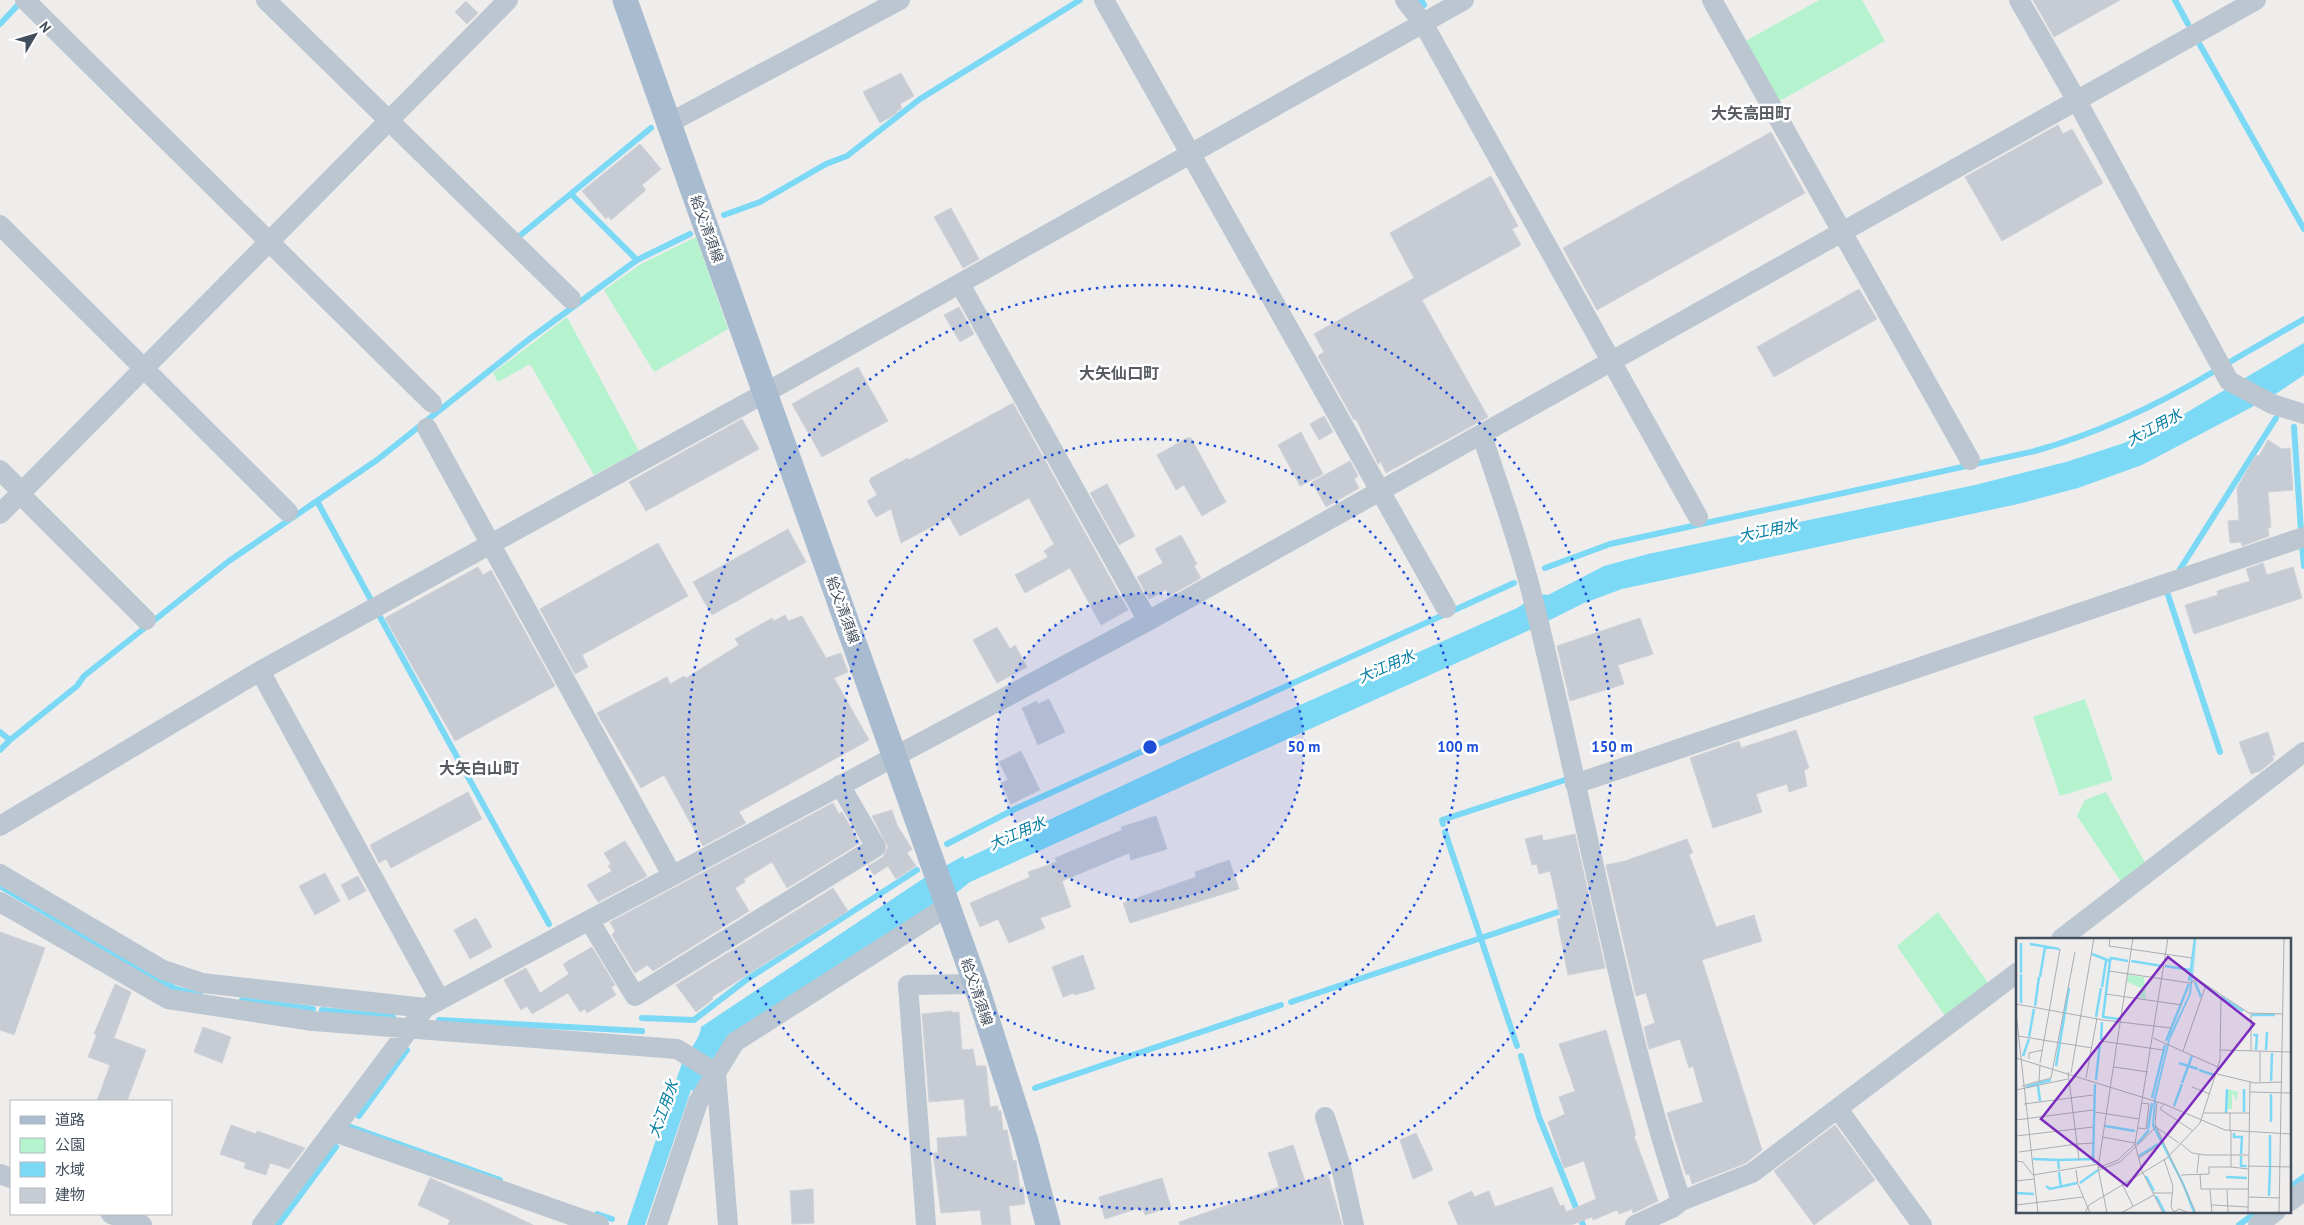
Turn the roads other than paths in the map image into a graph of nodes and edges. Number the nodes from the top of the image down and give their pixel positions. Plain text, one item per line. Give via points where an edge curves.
1 (25, 0) edge
2 (266, 0) edge
3 (508, 0) edge
4 (625, 0) edge
5 (900, 0) edge
6 (1104, 0) edge
7 (1405, 0) edge
8 (1464, 0) edge
9 (1712, 0) edge
10 (2018, 0) edge
11 (2256, 0) edge
12 (1423, 23) junction
13 (2076, 101) junction
14 (389, 120) junction
15 (669, 123) junction
16 (1191, 154) junction
17 (0, 225) edge
18 (1843, 232) junction
19 (269, 241) junction
20 (960, 284) junction
21 (571, 299) dead end
22 (1612, 362) junction
23 (144, 368) junction
24 (765, 392) junction
25 (432, 403) dead end
26 (2304, 414) edge
27 (427, 428) dead end
28 (1482, 435) junction
29 (1970, 460) dead end
30 (0, 470) edge
31 (1380, 491) junction
32 (21, 493) junction
33 (288, 512) dead end
34 (0, 514) edge
35 (1698, 517) dead end
36 (2304, 537) edge
37 (491, 544) junction
38 (1446, 608) dead end
39 (146, 620) dead end
40 (1148, 621) junction
41 (260, 671) junction
42 (2304, 752) edge
43 (895, 756) junction
44 (1575, 784) junction
45 (840, 785) junction
46 (0, 826) edge
47 (0, 874) edge
48 (672, 875) junction
49 (0, 902) edge
50 (947, 905) junction
51 (589, 920) junction
52 (2062, 938) edge
53 (2016, 974) edge
54 (975, 984) junction
55 (433, 1004) junction
56 (408, 1030) junction
57 (715, 1072) junction
58 (1838, 1109) junction
59 (1326, 1117) dead end
60 (332, 1131) junction
61 (2304, 1191) edge
62 (2292, 1200) edge
63 (1681, 1202) junction
64 (2275, 1212) edge
65 (113, 1215) edge
66 (142, 1225) edge
67 (262, 1225) edge
68 (599, 1225) edge
69 (657, 1225) edge
70 (728, 1225) edge
71 (926, 1225) edge
72 (1048, 1225) edge
73 (1354, 1225) edge
74 (1635, 1225) edge
75 (1922, 1225) edge
76 (2258, 1225) edge

1 - 19 street
2 - 14 street
3 - 14 street
4 - 15 main road, 給父清須線
5 - 15 street
6 - 16 street
7 - 12 street
8 - 12 street
9 - 18 street
10 - 13 street
11 - 13 street
12 - 16 street
12 - 22 street
13 - 18 street
13 - 26 street via 2229,381 2267,402
14 - 19 street
14 - 21 street
15 - 24 main road, 給父清須線
16 - 20 street
16 - 31 street
17 - 23 street
18 - 22 street
18 - 29 street
19 - 23 street
19 - 25 street
20 - 24 street
20 - 40 street
22 - 28 street
22 - 35 street
23 - 32 street
23 - 33 street
24 - 37 street
24 - 43 main road, 給父清須線
27 - 37 street
28 - 31 street
28 - 44 street via 1532,594
30 - 32 street
31 - 38 street
31 - 40 street
32 - 34 street
32 - 39 street
36 - 44 street
37 - 41 street
37 - 48 street
40 - 43 street
41 - 46 street
41 - 55 street
42 - 52 street
43 - 45 street
43 - 50 main road, 給父清須線
44 - 63 street via 1630,1025 1658,1133
45 - 48 street
45 - 51 street via 876,847 635,996
47 - 55 street via 164,970 202,982
48 - 51 street
49 - 56 street via 168,999 313,1021
50 - 54 main road, 給父清須線
50 - 57 street via 735,1042
51 - 55 street
53 - 58 street
54 - 71 street via 908,985
54 - 72 main road, 給父清須線 via 1025,1138
55 - 56 street
56 - 57 street via 677,1049
56 - 60 street
57 - 69 street via 698,1102
57 - 70 street
58 - 63 street via 1752,1174
58 - 75 street
59 - 73 street
60 - 67 street
60 - 68 street
61 - 62 street
63 - 74 street
64 - 76 street
65 - 66 street

